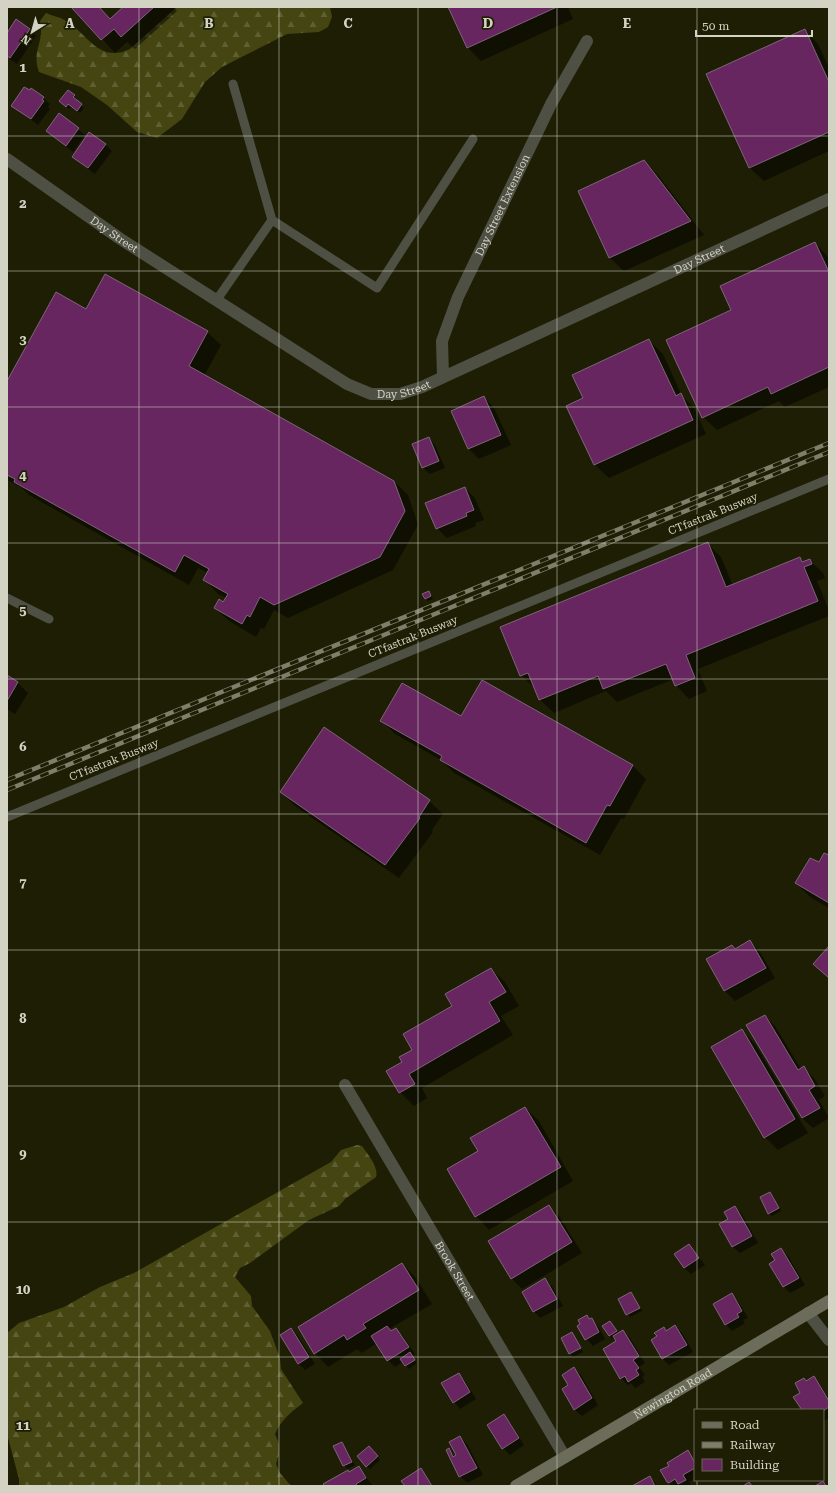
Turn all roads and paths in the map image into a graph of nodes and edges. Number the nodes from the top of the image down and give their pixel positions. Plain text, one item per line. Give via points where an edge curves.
1 (587, 41) dead end
2 (233, 84) dead end
3 (473, 139) dead end
4 (7, 159) edge
5 (829, 199) edge
6 (272, 220) junction
7 (216, 301) junction
8 (444, 377) junction
9 (829, 479) edge
10 (7, 598) edge
11 (49, 619) dead end
12 (7, 817) edge
13 (345, 1085) dead end
14 (829, 1301) edge
15 (808, 1313) junction
16 (829, 1340) edge
17 (565, 1457) junction
18 (516, 1486) edge

1 - 8 street, Day Street Extension via 551,104 458,297 442,341
2 - 6 lane
3 - 6 lane via 377,288
4 - 7 street, Day Street via 119,238
5 - 8 street, Day Street
6 - 7 lane
7 - 8 street, Day Street via 347,384 371,394 400,394
9 - 12 lane, CTfastrak Busway
10 - 11 lane
13 - 17 street, Brook Street
14 - 15 main road, Newington Road
15 - 16 street
15 - 17 main road, Newington Road
17 - 18 main road, Newington Road

